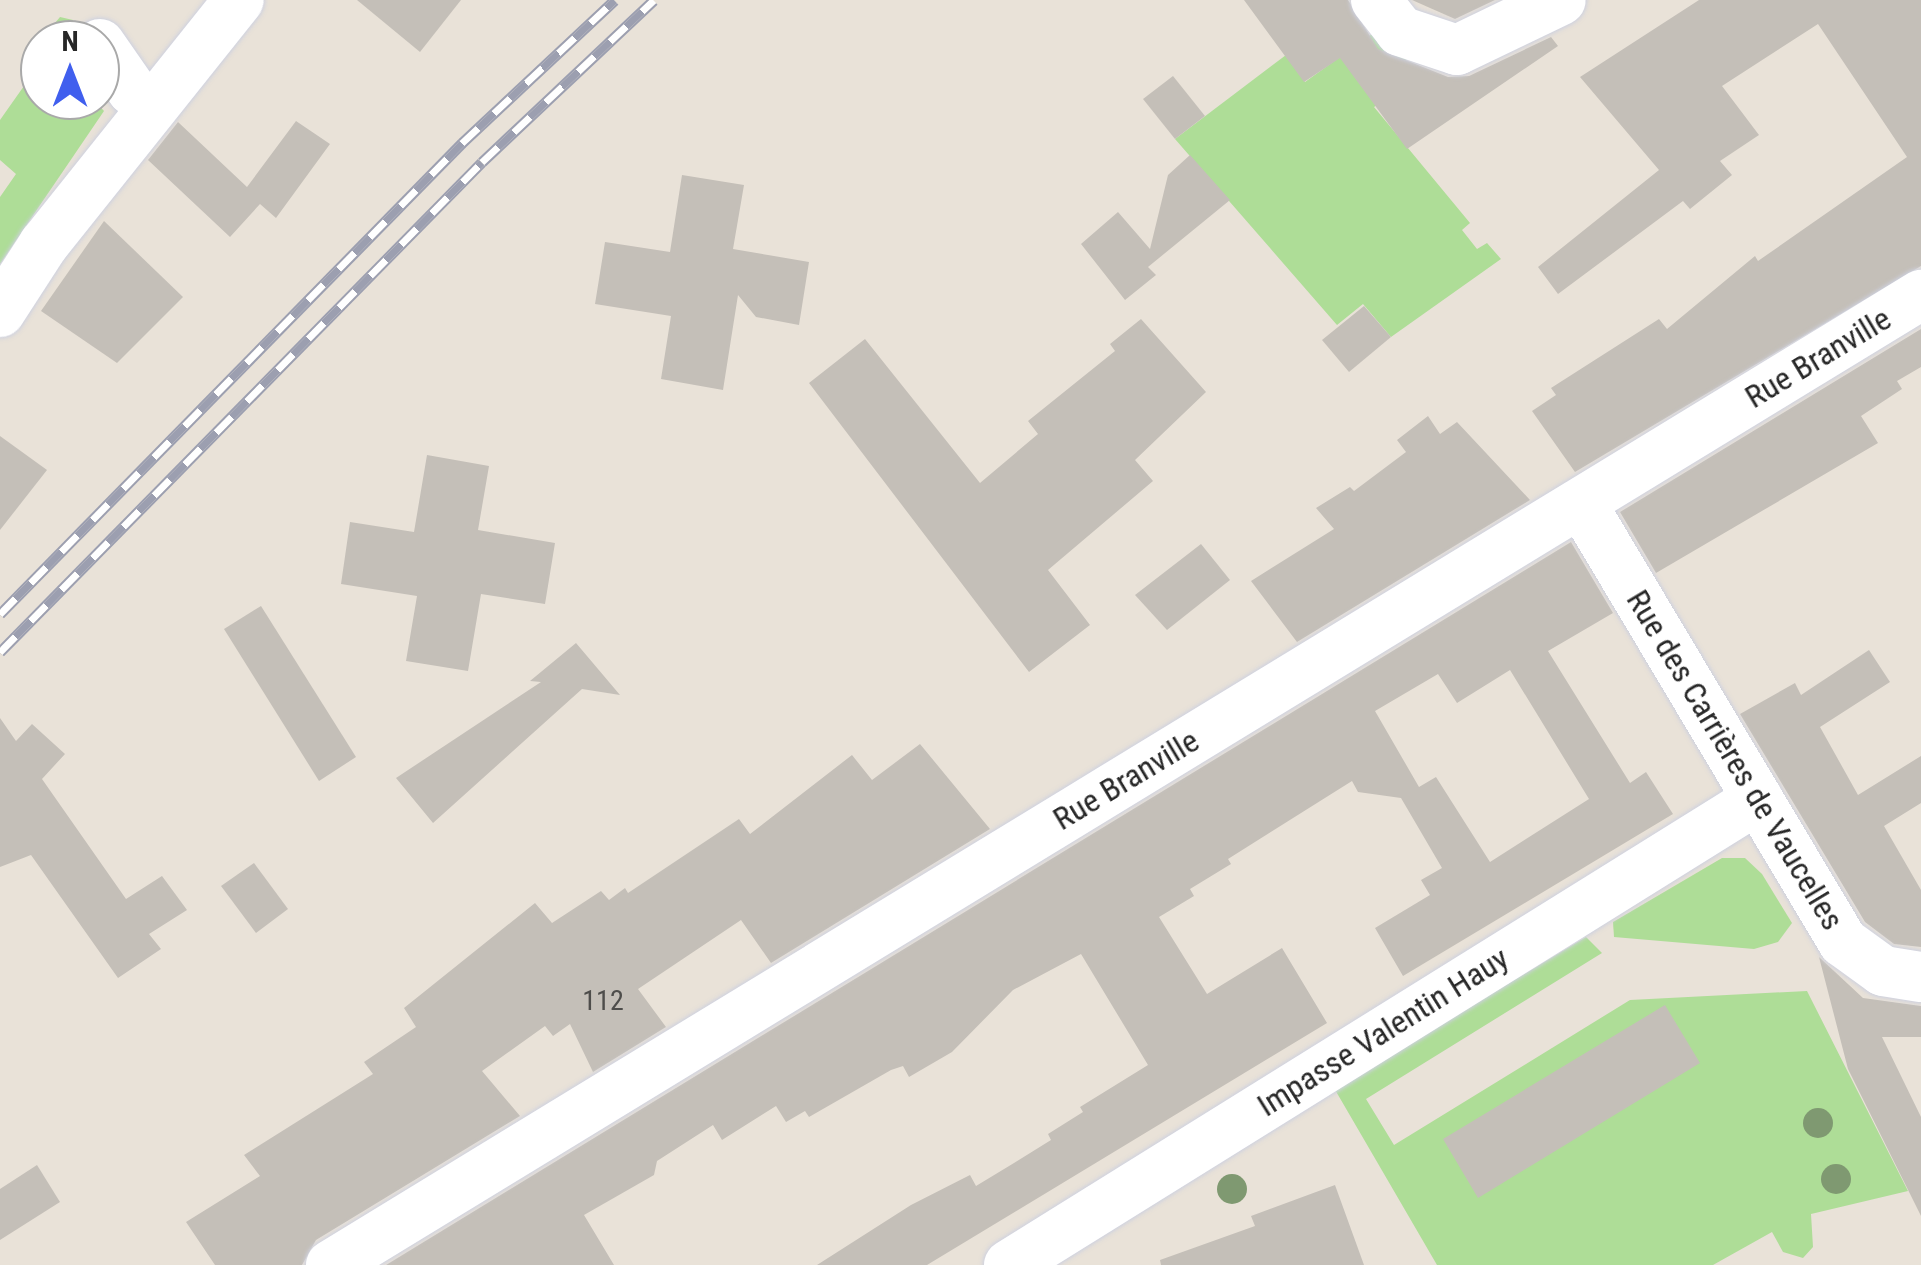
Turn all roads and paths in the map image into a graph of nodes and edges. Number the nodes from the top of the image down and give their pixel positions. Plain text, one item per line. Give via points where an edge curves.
1 (239, 0) edge
2 (1376, 0) edge
3 (1561, 0) edge
4 (120, 73) edge
5 (153, 106) junction
6 (1921, 296) edge
7 (0, 312) edge
8 (1581, 502) junction
9 (1758, 799) junction
10 (1921, 977) edge
11 (331, 1265) edge
12 (1009, 1265) edge

1 - 5 street
2 - 3 street via 1400,30 1456,50
4 - 5 street
5 - 7 street via 44,244
6 - 8 street, Rue Branville
8 - 9 street, Rue des Carrières de Vaucelles
8 - 11 street, Rue Branville
9 - 10 street, Rue des Carrières de Vaucelles via 1843,942 1883,970
9 - 12 street, Impasse Valentin Hauy

